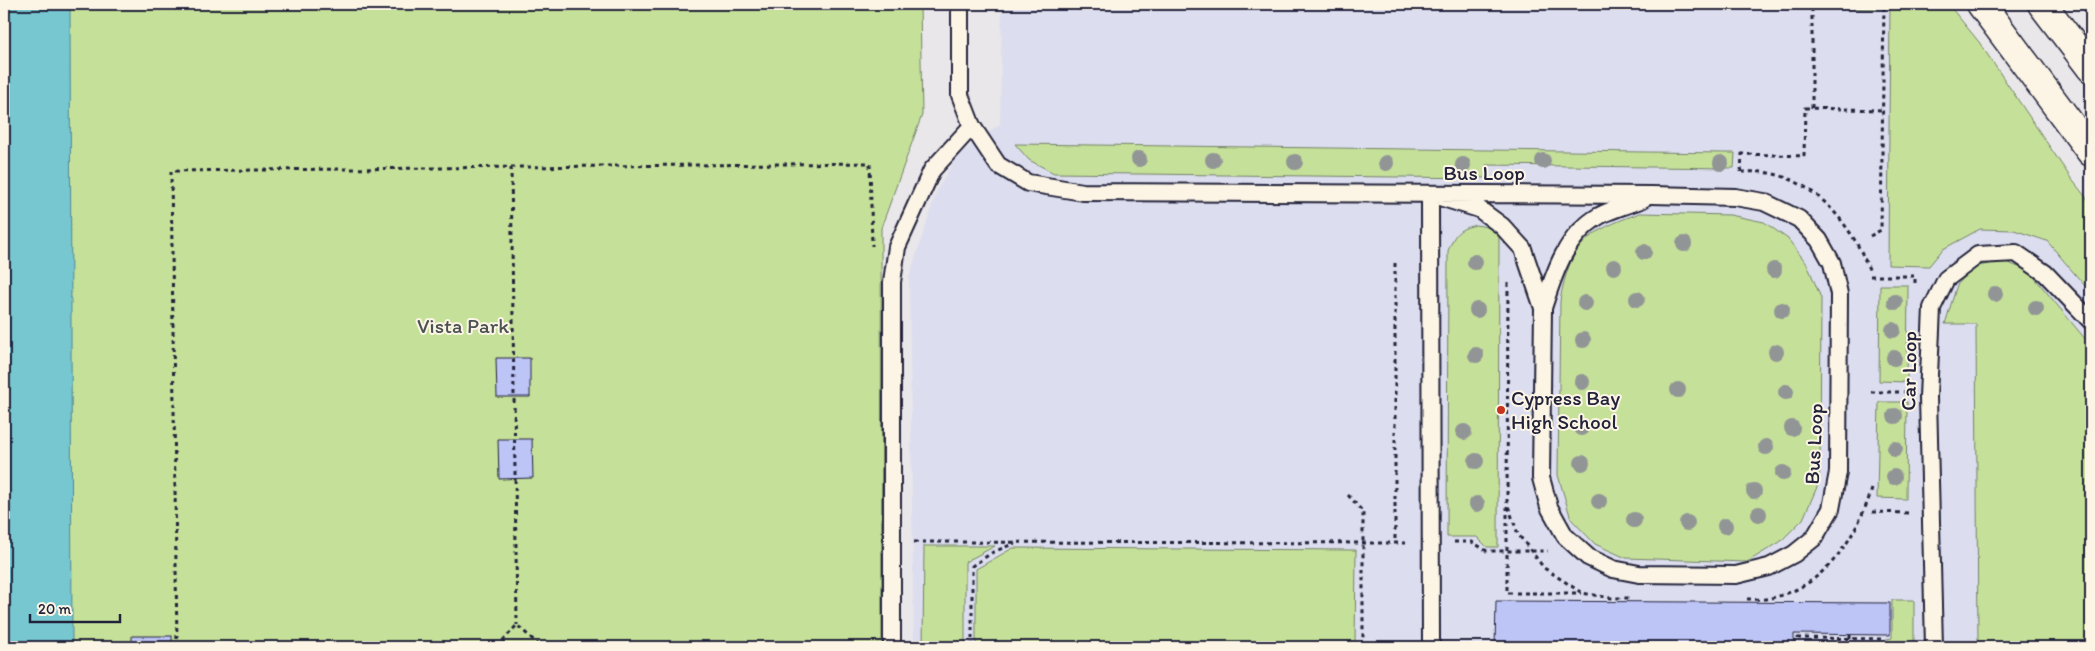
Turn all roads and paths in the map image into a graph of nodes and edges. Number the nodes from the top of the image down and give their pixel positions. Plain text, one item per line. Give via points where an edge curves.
1 (960, 4) edge
2 (1812, 4) edge
3 (1884, 4) edge
4 (1982, 4) edge
5 (2042, 4) edge
6 (2091, 68) edge
7 (1812, 108) junction
8 (1882, 110) junction
9 (972, 126) junction
10 (2091, 152) edge
11 (864, 163) dead end
12 (510, 167) junction
13 (1741, 172) dead end
14 (1430, 194) junction
15 (1652, 195) junction
16 (1870, 236) dead end
17 (1395, 263) dead end
18 (1508, 274) dead end
19 (1543, 308) junction
20 (2091, 321) edge
21 (1871, 392) dead end
22 (1914, 392) dead end
23 (1872, 490) dead end
24 (1348, 495) dead end
25 (1507, 503) junction
26 (1872, 512) dead end
27 (1913, 513) dead end
28 (891, 542) junction
29 (1018, 542) junction
30 (1363, 542) junction
31 (1395, 542) junction
32 (1431, 542) junction
33 (1580, 551) junction
34 (1507, 552) junction
35 (1530, 552) junction
36 (1582, 593) junction
37 (1631, 598) dead end
38 (1740, 598) dead end
39 (517, 625) junction
40 (1850, 637) junction
41 (1884, 639) dead end
42 (177, 647) edge
43 (496, 647) edge
44 (541, 647) edge
45 (892, 647) edge
46 (972, 647) edge
47 (1363, 647) edge
48 (1432, 647) edge
49 (1798, 647) edge
50 (1850, 647) edge
51 (1934, 647) edge

1 - 9 lane via 960,95
2 - 7 path
3 - 8 path
4 - 10 street
5 - 6 street
7 - 8 path
7 - 13 path via 1805,108 1804,156 1742,154
8 - 16 path via 1880,230
9 - 14 lane via 998,165 1028,183 1083,192
9 - 28 lane via 932,170 897,247 892,282
11 - 12 path
12 - 39 path
12 - 42 path via 171,170
14 - 15 lane, Bus Loop
14 - 19 lane, Bus Loop via 1479,209 1502,226 1524,249
14 - 32 lane
15 - 19 lane, Bus Loop via 1598,217 1579,233 1558,264
15 - 33 lane, Bus Loop via 1735,197 1764,202 1798,219 1819,240 1832,263 1839,294 1838,472 1831,509 1814,538 1794,554 1769,567 1736,575 1639,574 1613,569
17 - 31 path
18 - 25 path
19 - 33 lane, Bus Loop via 1541,478 1548,507 1565,536
20 - 51 lane, Car Loop via 2045,273 2016,253 1978,255 1946,279 1932,308 1928,397
21 - 22 path
23 - 38 path via 1850,539 1834,562 1816,578 1770,599
24 - 30 path via 1363,512
25 - 34 path
25 - 35 path via 1518,534
26 - 27 path
28 - 29 path
28 - 45 lane
29 - 30 path
29 - 46 path via 972,566
30 - 31 path
30 - 47 path
31 - 32 path
32 - 34 path via 1472,542 1487,552
32 - 48 lane
33 - 35 path
34 - 35 path
34 - 36 path via 1507,593
35 - 36 path via 1544,568
36 - 37 path
39 - 43 path
39 - 44 path
40 - 41 path
40 - 49 path via 1798,638
40 - 50 path

